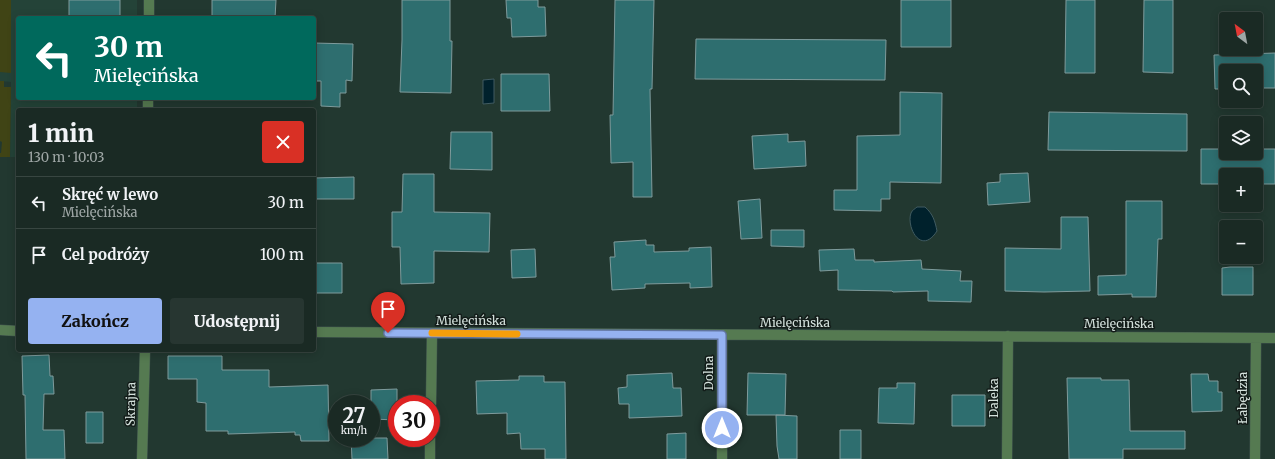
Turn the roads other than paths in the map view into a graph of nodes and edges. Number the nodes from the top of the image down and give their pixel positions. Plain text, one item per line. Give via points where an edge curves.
1 (149, 0) edge
2 (149, 16) edge
3 (0, 330) edge
4 (16, 330) edge
5 (316, 332) edge
6 (432, 333) junction
7 (722, 335) junction
8 (1008, 336) junction
9 (1256, 338) junction
10 (1275, 338) edge
11 (145, 352) edge
12 (431, 395) edge
13 (430, 447) edge
14 (142, 459) edge
15 (430, 459) edge
16 (722, 459) edge
17 (1007, 459) edge
18 (1255, 459) edge

1 - 2 street
3 - 4 street
5 - 6 street, Mielęcińska
6 - 7 street, Mielęcińska
6 - 12 street
7 - 8 street, Mielęcińska
7 - 16 street, Dolna
8 - 9 street, Mielęcińska
8 - 17 street, Daleka
9 - 10 street, Mielęcińska
9 - 18 street, Łabędzia
11 - 14 street, Skrajna
13 - 15 street

